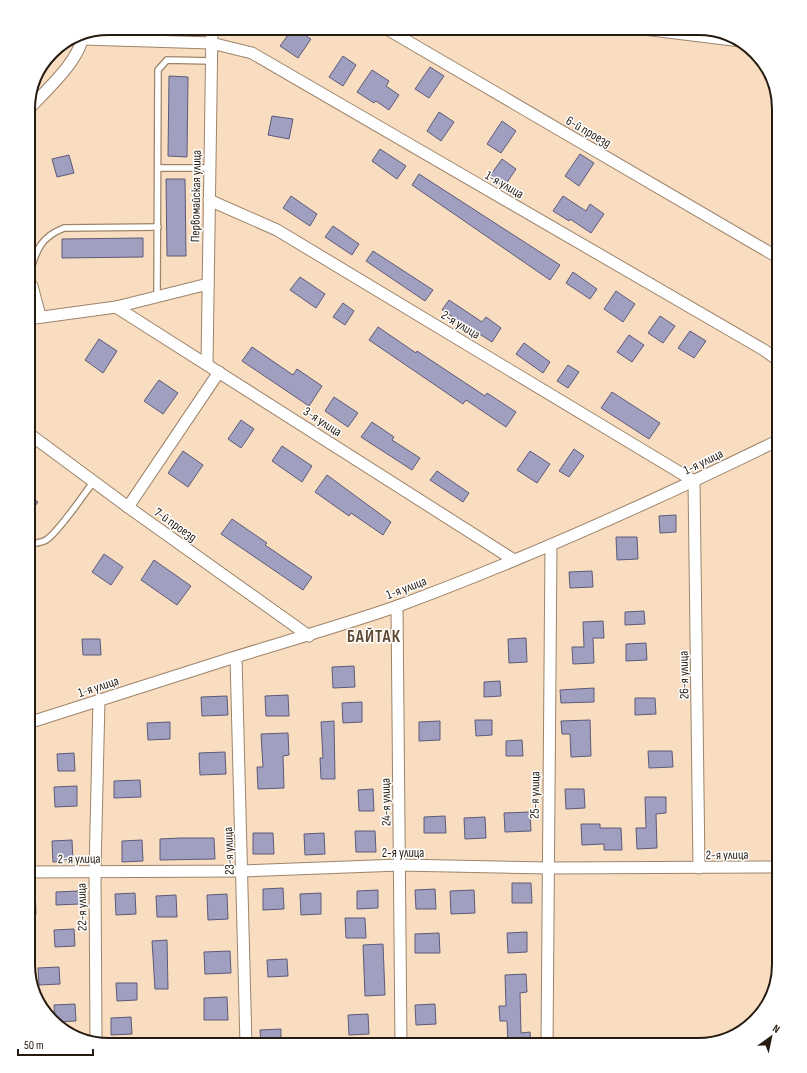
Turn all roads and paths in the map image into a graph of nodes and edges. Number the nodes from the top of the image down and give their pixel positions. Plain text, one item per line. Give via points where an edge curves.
1 (212, 35) edge
2 (397, 35) edge
3 (692, 35) edge
4 (93, 37) edge
5 (717, 38) edge
6 (81, 41) edge
7 (212, 43) junction
8 (211, 61) junction
9 (35, 102) edge
10 (158, 168) junction
11 (209, 168) junction
12 (209, 200) junction
13 (158, 227) junction
14 (772, 254) edge
15 (35, 255) edge
16 (208, 284) junction
17 (35, 297) edge
18 (158, 297) junction
19 (116, 307) junction
20 (40, 316) junction
21 (35, 317) edge
22 (772, 356) edge
23 (207, 364) junction
24 (219, 372) junction
25 (35, 438) edge
26 (772, 443) edge
27 (94, 481) junction
28 (694, 481) junction
29 (128, 507) junction
30 (35, 543) edge
31 (551, 544) junction
32 (514, 560) junction
33 (397, 606) junction
34 (309, 636) junction
35 (236, 657) junction
36 (99, 700) junction
37 (35, 721) edge
38 (400, 865) junction
39 (772, 867) edge
40 (548, 868) junction
41 (699, 868) junction
42 (94, 871) junction
43 (242, 871) junction
44 (35, 872) edge
45 (96, 1036) edge
46 (246, 1038) edge
47 (401, 1038) edge
48 (547, 1038) edge

1 - 7 street, Первомайская улица
2 - 14 street, 6-й проезд
3 - 5 street
4 - 7 street, 1-я улица
6 - 9 street via 72,61
7 - 8 street, Первомайская улица
7 - 22 street, 1-я улица via 252,53
8 - 10 lane via 167,60 158,70
8 - 11 street, Первомайская улица
10 - 11 lane
10 - 13 lane
11 - 12 street, Первомайская улица
12 - 16 street, Первомайская улица
12 - 28 street, 2-я улица via 277,230
13 - 15 lane via 64,228 53,232 42,241
13 - 18 lane
16 - 18 street
16 - 23 street, Первомайская улица
17 - 20 street
18 - 19 street
19 - 20 street
19 - 23 street, 3-я улица
20 - 21 street
23 - 24 street, 3-я улица
24 - 29 street
24 - 32 street, 3-я улица
25 - 27 street, 7-й проезд
26 - 28 street, 1-я улица
27 - 29 street, 7-й проезд
27 - 30 lane via 47,539
28 - 31 street, 1-я улица
28 - 41 street, 26-я улица
29 - 34 street, 7-й проезд
31 - 32 street, 1-я улица
31 - 40 street, 25-я улица
32 - 33 street, 1-я улица
33 - 34 street, 1-я улица
33 - 38 street, 24-я улица
34 - 35 street, 1-я улица
35 - 36 street, 1-я улица
35 - 43 street, 23-я улица
36 - 37 street, 1-я улица
36 - 42 street, 22-я улица
38 - 40 street, 2-я улица
38 - 43 street, 2-я улица
38 - 47 street, 24-я улица
39 - 41 street, 2-я улица
40 - 41 street, 2-я улица
40 - 48 street, 25-я улица
42 - 43 street, 2-я улица
42 - 44 street, 2-я улица
42 - 45 street, 22-я улица
43 - 46 street, 23-я улица

